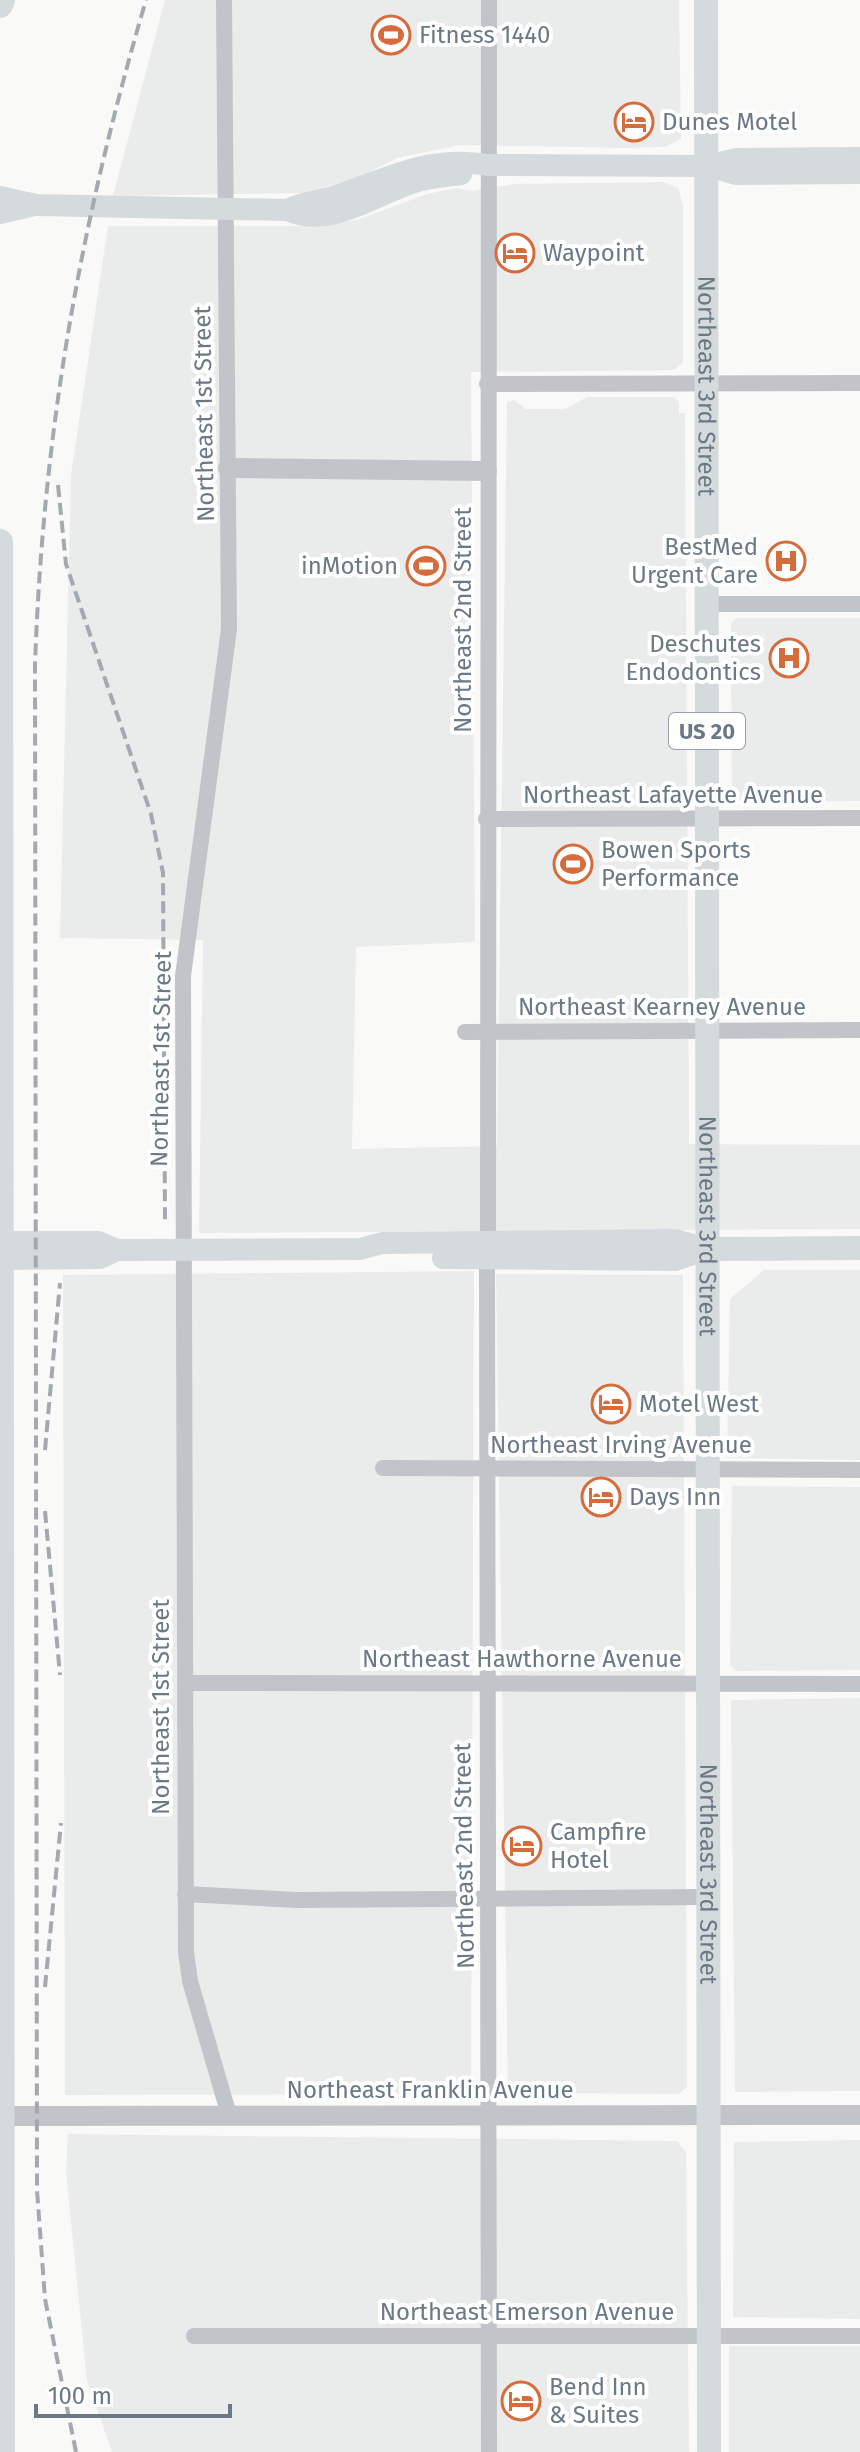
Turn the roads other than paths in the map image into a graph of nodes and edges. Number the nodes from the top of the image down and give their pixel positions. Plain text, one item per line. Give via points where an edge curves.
1 (224, 0) edge
2 (489, 0) edge
3 (706, 0) edge
4 (860, 158) edge
5 (489, 165) junction
6 (706, 166) junction
7 (860, 173) edge
8 (0, 197) edge
9 (36, 205) junction
10 (226, 208) junction
11 (0, 213) edge
12 (708, 382) junction
13 (860, 383) edge
14 (487, 384) junction
15 (228, 468) junction
16 (487, 471) junction
17 (0, 542) edge
18 (708, 604) junction
19 (860, 604) edge
20 (707, 818) junction
21 (860, 818) edge
22 (486, 819) junction
23 (860, 1030) edge
24 (486, 1031) junction
25 (707, 1031) junction
26 (465, 1032) dead end
27 (184, 1248) junction
28 (860, 1248) edge
29 (708, 1249) junction
30 (488, 1250) junction
31 (6, 1256) edge
32 (383, 1468) dead end
33 (486, 1469) junction
34 (708, 1470) junction
35 (860, 1470) edge
36 (185, 1683) junction
37 (487, 1683) junction
38 (708, 1683) junction
39 (860, 1684) edge
40 (185, 1894) junction
41 (488, 1896) junction
42 (709, 1897) junction
43 (1, 2115) edge
44 (229, 2115) junction
45 (860, 2115) edge
46 (490, 2117) junction
47 (708, 2117) junction
48 (194, 2336) dead end
49 (489, 2336) junction
50 (709, 2336) junction
51 (860, 2336) edge
52 (5, 2452) edge
53 (489, 2452) edge
54 (709, 2452) edge

1 - 10 street, Northeast 1st Street
2 - 5 street, Northeast 2nd Street
3 - 6 main road, Northeast 3rd Street / US 20
4 - 6 main road via 737,159
5 - 6 main road
5 - 10 main road via 417,181 335,213 304,217 287,210
5 - 14 street, Northeast 2nd Street
6 - 7 main road via 736,174
6 - 12 main road, Northeast 3rd Street / US 20
8 - 9 main road
9 - 10 main road
9 - 11 main road
10 - 15 street, Northeast 1st Street
12 - 13 street
12 - 14 street
12 - 18 main road, Northeast 3rd Street / US 20
14 - 16 street, Northeast 2nd Street
15 - 16 street
15 - 27 street, Northeast 1st Street via 227,663 183,976
16 - 22 street, Northeast 2nd Street
17 - 31 highway
18 - 19 street
18 - 20 main road, Northeast 3rd Street / US 20
20 - 21 street, Northeast Lafayette Avenue
20 - 22 street, Northeast Lafayette Avenue
20 - 25 main road, Northeast 3rd Street / US 20
22 - 24 street, Northeast 2nd Street
23 - 25 street, Northeast Kearney Avenue
24 - 25 street, Northeast Kearney Avenue
24 - 26 street, Northeast Kearney Avenue
24 - 30 street, Northeast 2nd Street
25 - 29 main road, Northeast 3rd Street / US 20
27 - 30 main road via 360,1249 382,1243
27 - 31 main road via 117,1250 100,1258
27 - 36 street, Northeast 1st Street
28 - 29 main road
29 - 30 main road via 676,1240
29 - 34 main road, Northeast 3rd Street
30 - 33 street, Northeast 2nd Street
31 - 43 highway
32 - 33 street, Northeast Irving Avenue
33 - 34 street, Northeast Irving Avenue
33 - 37 street, Northeast 2nd Street
34 - 35 street, Northeast Irving Avenue
34 - 38 main road, Northeast 3rd Street
36 - 37 street, Northeast Hawthorne Avenue
36 - 40 street, Northeast 1st Street
37 - 38 street, Northeast Hawthorne Avenue
37 - 41 street, Northeast 2nd Street
38 - 39 street, Northeast Hawthorne Avenue
38 - 42 main road, Northeast 3rd Street
40 - 41 street via 296,1900
40 - 44 street, Northeast 1st Street via 190,1981
41 - 42 street
41 - 46 street, Northeast 2nd Street
42 - 47 main road, Northeast 3rd Street
43 - 44 street, Northeast Franklin Avenue
43 - 52 highway
44 - 46 street, Northeast Franklin Avenue
45 - 47 street, Northeast Franklin Avenue
46 - 47 street, Northeast Franklin Avenue
46 - 49 street, Northeast 2nd Street
47 - 50 main road, Northeast 3rd Street
48 - 49 street, Northeast Emerson Avenue
49 - 50 street, Northeast Emerson Avenue
49 - 53 street, Northeast 2nd Street
50 - 51 street, Northeast Emerson Avenue
50 - 54 main road, Northeast 3rd Street

